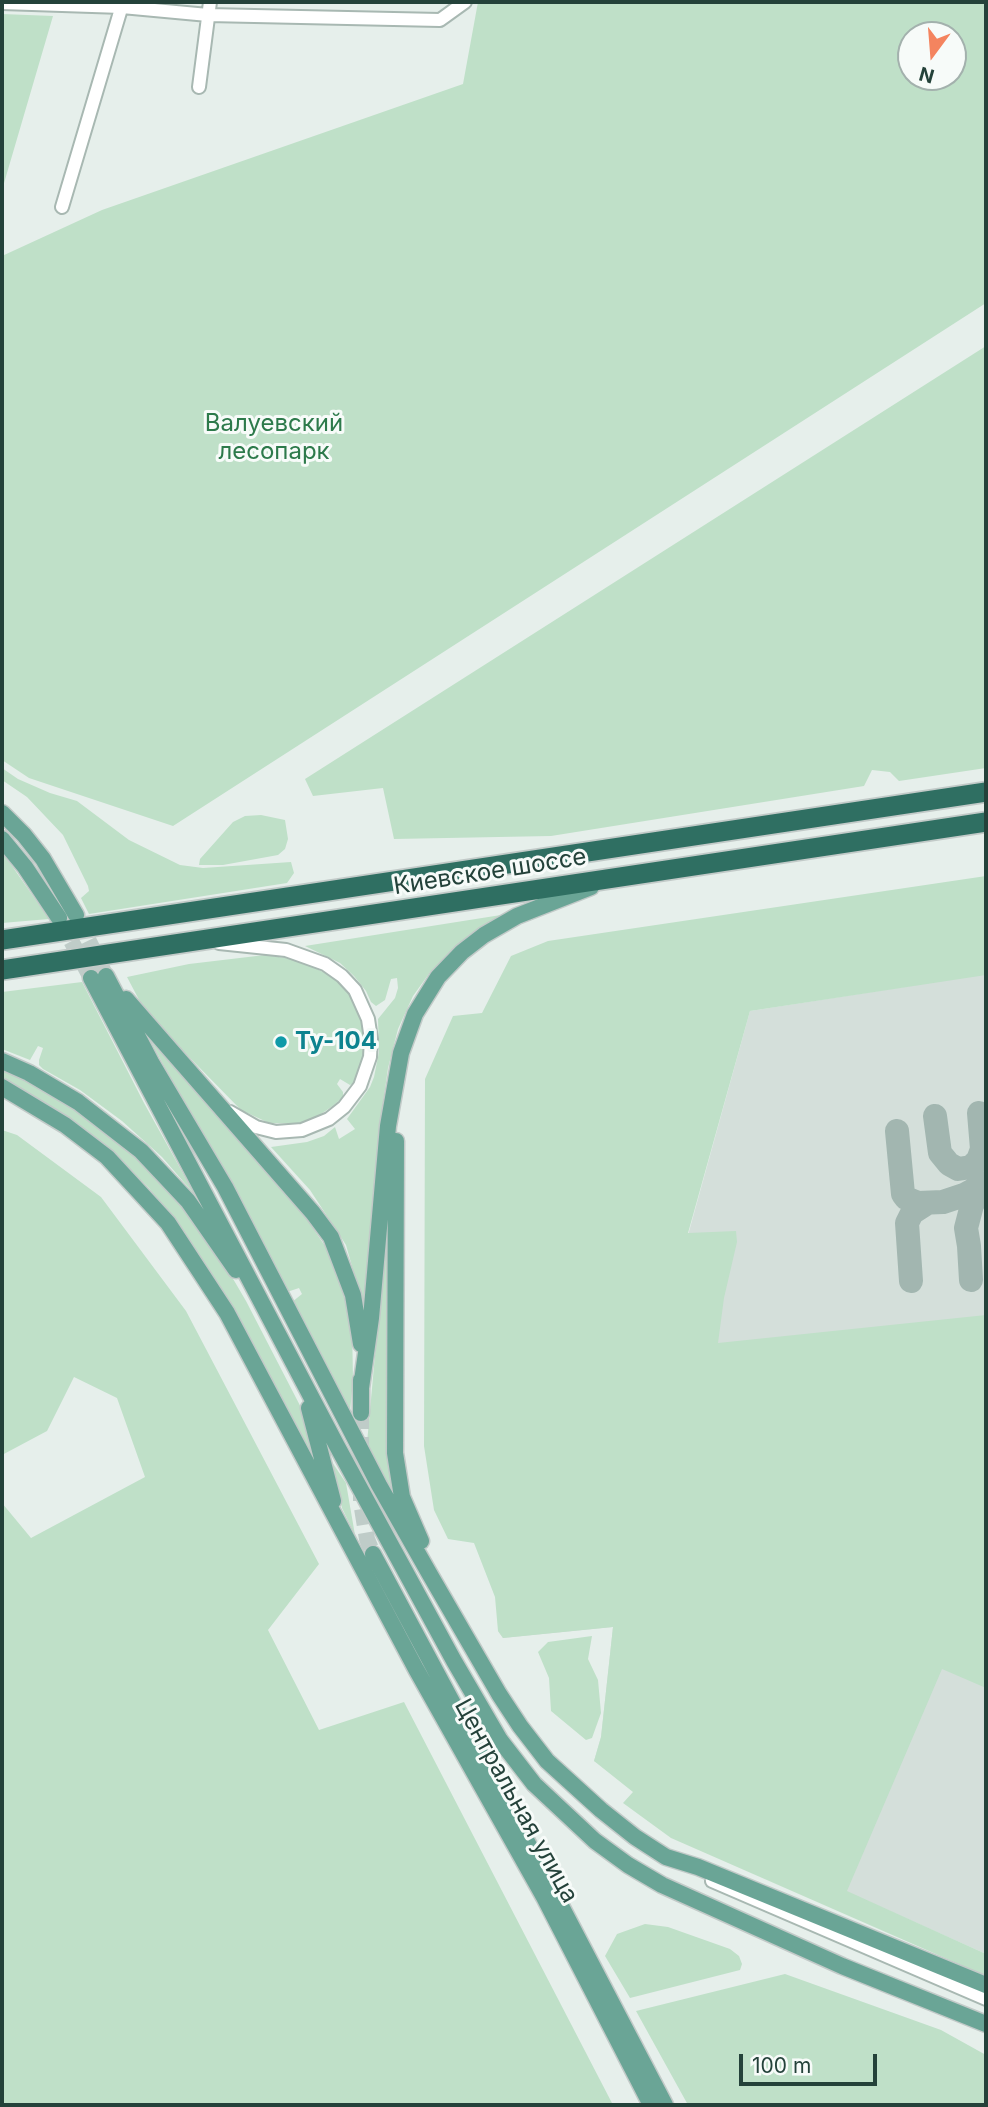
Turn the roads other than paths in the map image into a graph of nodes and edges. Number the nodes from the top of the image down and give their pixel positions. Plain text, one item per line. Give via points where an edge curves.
1 (465, 2) edge
2 (2, 3) edge
3 (123, 4) edge
4 (209, 8) edge
5 (199, 87) dead end
6 (62, 207) dead end
7 (986, 792) edge
8 (2, 813) edge
9 (986, 822) edge
10 (2, 839) edge
11 (620, 876) junction
12 (76, 915) tunnel mouth
13 (59, 918) tunnel mouth
14 (2, 940) edge
15 (198, 942) junction
16 (2, 970) edge
17 (99, 977) junction
18 (2, 1061) edge
19 (397, 1072) junction
20 (2, 1087) edge
21 (218, 1105) junction
22 (268, 1312) junction
23 (296, 1367) junction
24 (362, 1388) junction
25 (361, 1413) tunnel mouth
26 (338, 1521) junction
27 (373, 1554) tunnel mouth
28 (438, 1587) junction
29 (666, 1857) junction
30 (986, 1985) edge
31 (986, 1999) edge
32 (986, 2024) edge
33 (651, 2105) edge
34 (665, 2105) edge

1 - 4 street via 440,20
2 - 3 street
3 - 4 street
3 - 6 street
4 - 5 street
7 - 14 highway, Киевское шоссе
8 - 12 main road via 32,843
9 - 11 highway, Киевское шоссе
10 - 13 main road
11 - 15 highway, Киевское шоссе
11 - 19 main road via 507,920 468,947 438,977 420,1005
15 - 16 highway, Киевское шоссе
15 - 21 street via 286,950 325,964 355,990 371,1032 370,1057 360,1086 344,1107 324,1122 272,1132
17 - 21 main road
17 - 22 main road
17 - 28 main road via 225,1187 379,1485
18 - 22 main road via 78,1102 141,1152 188,1202
19 - 24 main road
19 - 28 main road via 395,1453 404,1503
20 - 26 main road via 107,1157 168,1223 227,1313
21 - 24 main road via 331,1237 357,1312
22 - 23 main road
23 - 26 main road
23 - 32 main road via 486,1719 534,1784 566,1816 618,1858 678,1894
24 - 25 main road
26 - 33 main road, Центральная улица via 544,1897
27 - 34 main road, Центральная улица
28 - 29 main road via 499,1694 547,1761 610,1817
29 - 30 main road
29 - 31 street

